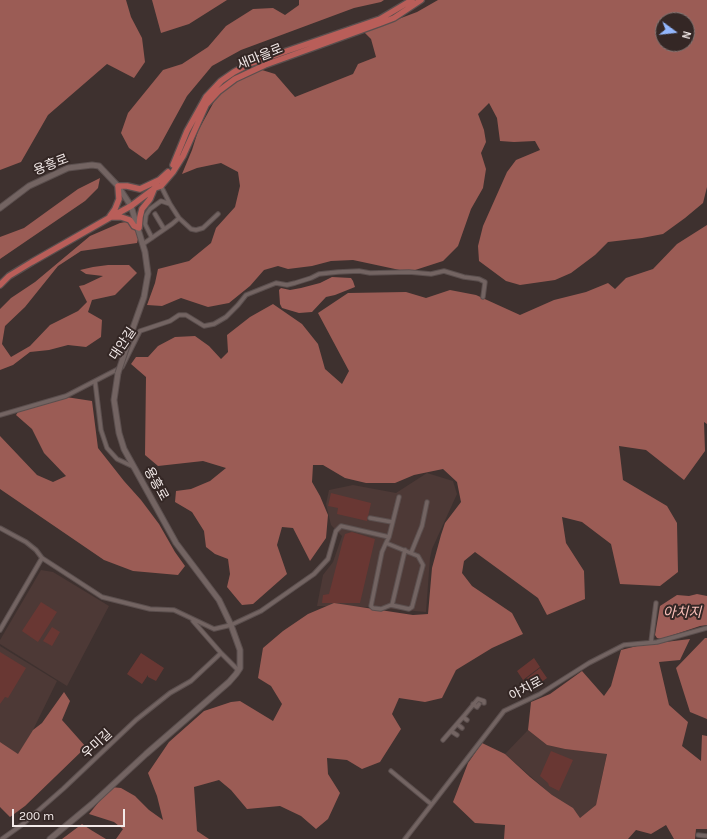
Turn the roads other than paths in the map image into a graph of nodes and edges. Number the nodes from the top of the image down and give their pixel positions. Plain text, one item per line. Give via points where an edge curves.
1 (412, 0) edge
2 (420, 0) edge
3 (161, 179) junction
4 (118, 186) junction
5 (161, 186) junction
6 (155, 188) junction
7 (170, 204) junction
8 (131, 206) junction
9 (0, 208) edge
10 (155, 214) dead end
11 (218, 214) dead end
12 (109, 218) junction
13 (179, 218) junction
14 (139, 228) junction
15 (164, 229) junction
16 (152, 238) junction
17 (143, 244) junction
18 (0, 285) edge
19 (483, 297) dead end
20 (95, 380) junction
21 (0, 415) edge
22 (134, 467) junction
23 (399, 497) dead end
24 (427, 502) dead end
25 (370, 518) dead end
26 (392, 522) junction
27 (0, 528) edge
28 (389, 537) junction
29 (386, 544) junction
30 (406, 550) junction
31 (411, 552) junction
32 (42, 558) junction
33 (656, 603) dead end
34 (392, 605) junction
35 (191, 618) junction
36 (231, 625) junction
37 (707, 628) edge
38 (0, 630) edge
39 (651, 642) junction
40 (221, 653) junction
41 (238, 670) junction
42 (484, 703) dead end
43 (473, 704) junction
44 (479, 704) dead end
45 (469, 710) junction
46 (473, 713) dead end
47 (463, 717) junction
48 (468, 720) dead end
49 (457, 724) junction
50 (462, 728) dead end
51 (451, 731) junction
52 (457, 735) dead end
53 (444, 740) dead end
54 (391, 771) dead end
55 (432, 804) junction
56 (698, 835) dead end
57 (707, 836) edge
58 (2, 839) edge
59 (50, 839) edge
60 (405, 839) edge

1 - 3 main road, 새마을로 via 380,19 249,64 221,81 206,97 190,125 174,164
2 - 5 main road, 새마을로 via 394,18 265,65 235,79 206,105 183,156
3 - 4 main road via 140,189
3 - 6 main road, 새마을로
4 - 8 main road, 용흥로
4 - 9 main road, 용흥로 via 99,166 68,168 29,186
4 - 12 main road via 119,199
5 - 6 main road, 새마을로
5 - 7 street
6 - 8 main road, 새마을로
6 - 14 main road via 142,209
7 - 13 street
7 - 16 street via 161,201 146,215 145,224
8 - 12 main road, 새마을로
8 - 14 main road, 용흥로
10 - 15 street
11 - 13 street via 203,228 196,230 191,229
12 - 14 main road via 126,218
12 - 18 main road, 새마을로 via 32,262
13 - 15 street
14 - 17 main road, 용흥로
15 - 16 street
16 - 17 street
17 - 22 main road, 용흥로, bridge via 148,274 144,297 118,373 114,400 118,433
19 - 20 street, 대안길 via 485,282 444,272 338,272 319,274 287,285 276,283 246,294 226,317 214,324 204,326 186,315 179,315 170,321 140,331 122,366
20 - 21 street, 대안길 via 66,396
20 - 22 street via 101,430 107,448 117,459
22 - 36 main road, 용흥로 via 176,543 219,600
23 - 26 street
24 - 31 street via 422,526
25 - 26 street
26 - 28 street
27 - 32 street via 26,542
28 - 29 street
28 - 36 street via 341,526 336,532 328,559 314,574 261,611
29 - 30 street
29 - 34 street via 382,552 371,606 381,610
30 - 31 street
30 - 34 street
31 - 34 street via 418,556 423,565 412,607
32 - 35 street via 102,597 150,609 174,610
32 - 38 street
33 - 39 street
35 - 36 street via 214,629
35 - 40 street
36 - 41 main road, 용흥로 via 240,650
37 - 39 street, 아치로
39 - 55 street, 아치로 via 624,645 540,694 504,711
40 - 41 street
40 - 58 street, 우미길 via 191,682 170,693 136,720 64,789
41 - 59 main road via 229,682
42 - 43 street via 478,699
43 - 44 street via 477,707
43 - 45 street
45 - 46 street
45 - 47 street
47 - 48 street
47 - 49 street
49 - 50 street
49 - 51 street
51 - 52 street
51 - 53 street
54 - 55 street
55 - 60 street, 아치로
56 - 57 street

